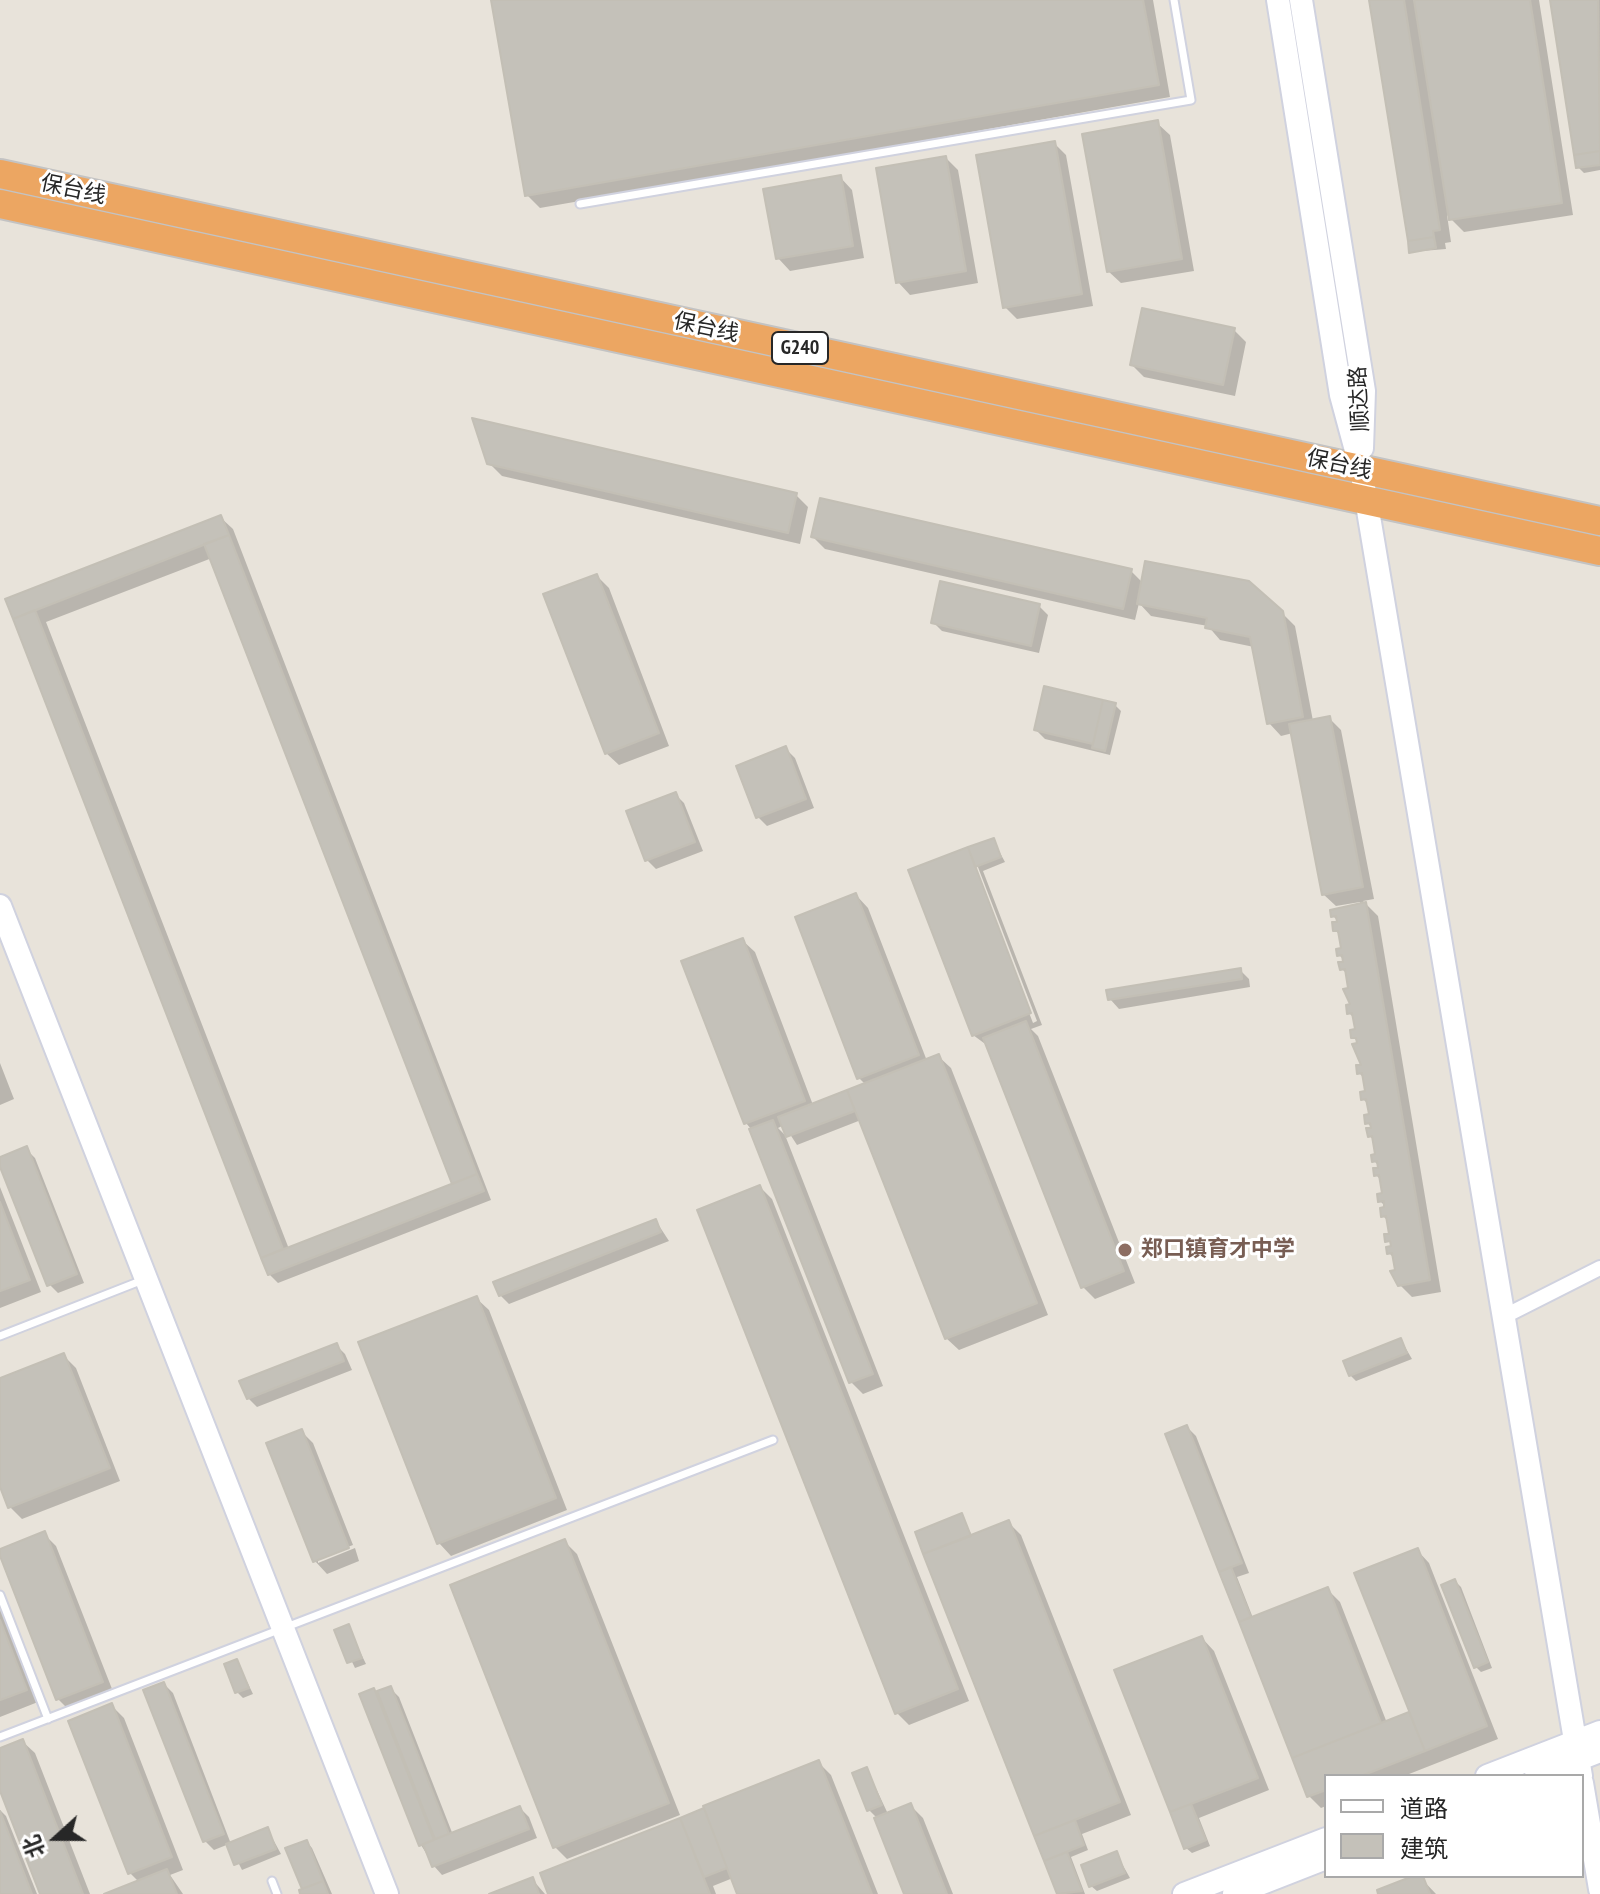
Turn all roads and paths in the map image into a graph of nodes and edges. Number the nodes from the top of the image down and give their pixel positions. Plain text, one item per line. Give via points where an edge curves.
1 (1174, 0) edge
2 (1278, 0) edge
3 (1301, 0) edge
4 (0, 174) edge
5 (0, 204) edge
6 (580, 204) dead end
7 (1361, 469) junction
8 (1367, 500) junction
9 (1600, 521) edge
10 (1600, 551) edge
11 (0, 906) edge
12 (1600, 1268) edge
13 (146, 1279) junction
14 (1503, 1317) junction
15 (0, 1336) edge
16 (773, 1440) dead end
17 (0, 1595) edge
18 (283, 1628) junction
19 (48, 1719) junction
20 (1600, 1732) edge
21 (0, 1737) edge
22 (1600, 1751) edge
23 (1578, 1759) edge
24 (1498, 1774) edge
25 (1541, 1774) edge
26 (1584, 1795) edge
27 (1324, 1840) edge
28 (1324, 1859) edge
29 (272, 1881) dead end
30 (1600, 1889) edge
31 (277, 1894) edge
32 (387, 1894) edge
33 (1184, 1894) edge
34 (1234, 1894) edge

1 - 6 lane via 1191,100
2 - 7 street, 顺达路 via 1341,395
3 - 7 street, 顺达路 via 1364,391
4 - 7 highway, 保台线 / G240
5 - 8 highway, 保台线 / G240
7 - 8 street
7 - 9 highway, 保台线 / G240
8 - 10 highway, 保台线 / G240
8 - 14 street
11 - 13 street
12 - 14 street
13 - 15 lane
13 - 18 street
14 - 23 street
16 - 18 lane
17 - 19 lane
18 - 19 lane
18 - 32 street
19 - 21 lane
20 - 23 street
22 - 23 street
23 - 24 street
23 - 25 street
26 - 30 street
27 - 33 street
28 - 34 street
29 - 31 lane

